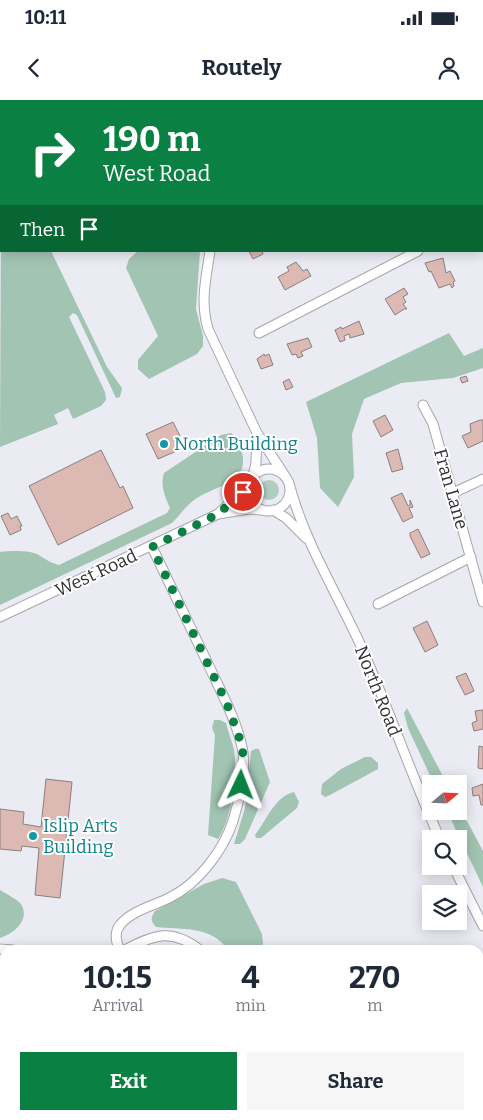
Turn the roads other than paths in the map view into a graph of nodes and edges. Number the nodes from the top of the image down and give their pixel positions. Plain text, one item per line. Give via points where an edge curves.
1 (210, 252) edge
2 (404, 254) edge
3 (259, 333) dead end
4 (423, 406) dead end
5 (257, 433) junction
6 (253, 476) junction
7 (285, 476) junction
8 (483, 479) edge
9 (249, 486) junction
10 (290, 486) junction
11 (451, 494) junction
12 (263, 510) junction
13 (273, 510) junction
14 (218, 514) junction
15 (312, 546) junction
16 (152, 547) junction
17 (470, 556) junction
18 (483, 602) edge
19 (378, 604) dead end
20 (0, 617) edge
21 (436, 830) edge
22 (458, 875) edge
23 (483, 926) edge
24 (118, 945) edge
25 (135, 945) edge
26 (194, 945) edge

1 - 5 street via 204,280 204,313 214,344
2 - 3 street
4 - 11 street, Fran Lane via 433,424
5 - 6 street
5 - 7 street
6 - 7 street via 268,468
6 - 9 street
7 - 10 street
8 - 11 street
9 - 12 street via 252,501
9 - 14 street, West Road
10 - 13 street via 283,506
10 - 15 street, North Road
11 - 17 street, Fran Lane
12 - 13 street
12 - 14 street, West Road
13 - 15 street, North Road via 292,524
14 - 16 street, West Road
15 - 21 street, North Road via 361,647
16 - 20 street, West Road
16 - 24 street via 227,704 243,748 241,785 233,822 217,854 189,885 121,923 117,928
17 - 18 street, Fran Lane
17 - 19 street
22 - 23 street
25 - 26 street via 162,935 187,940

